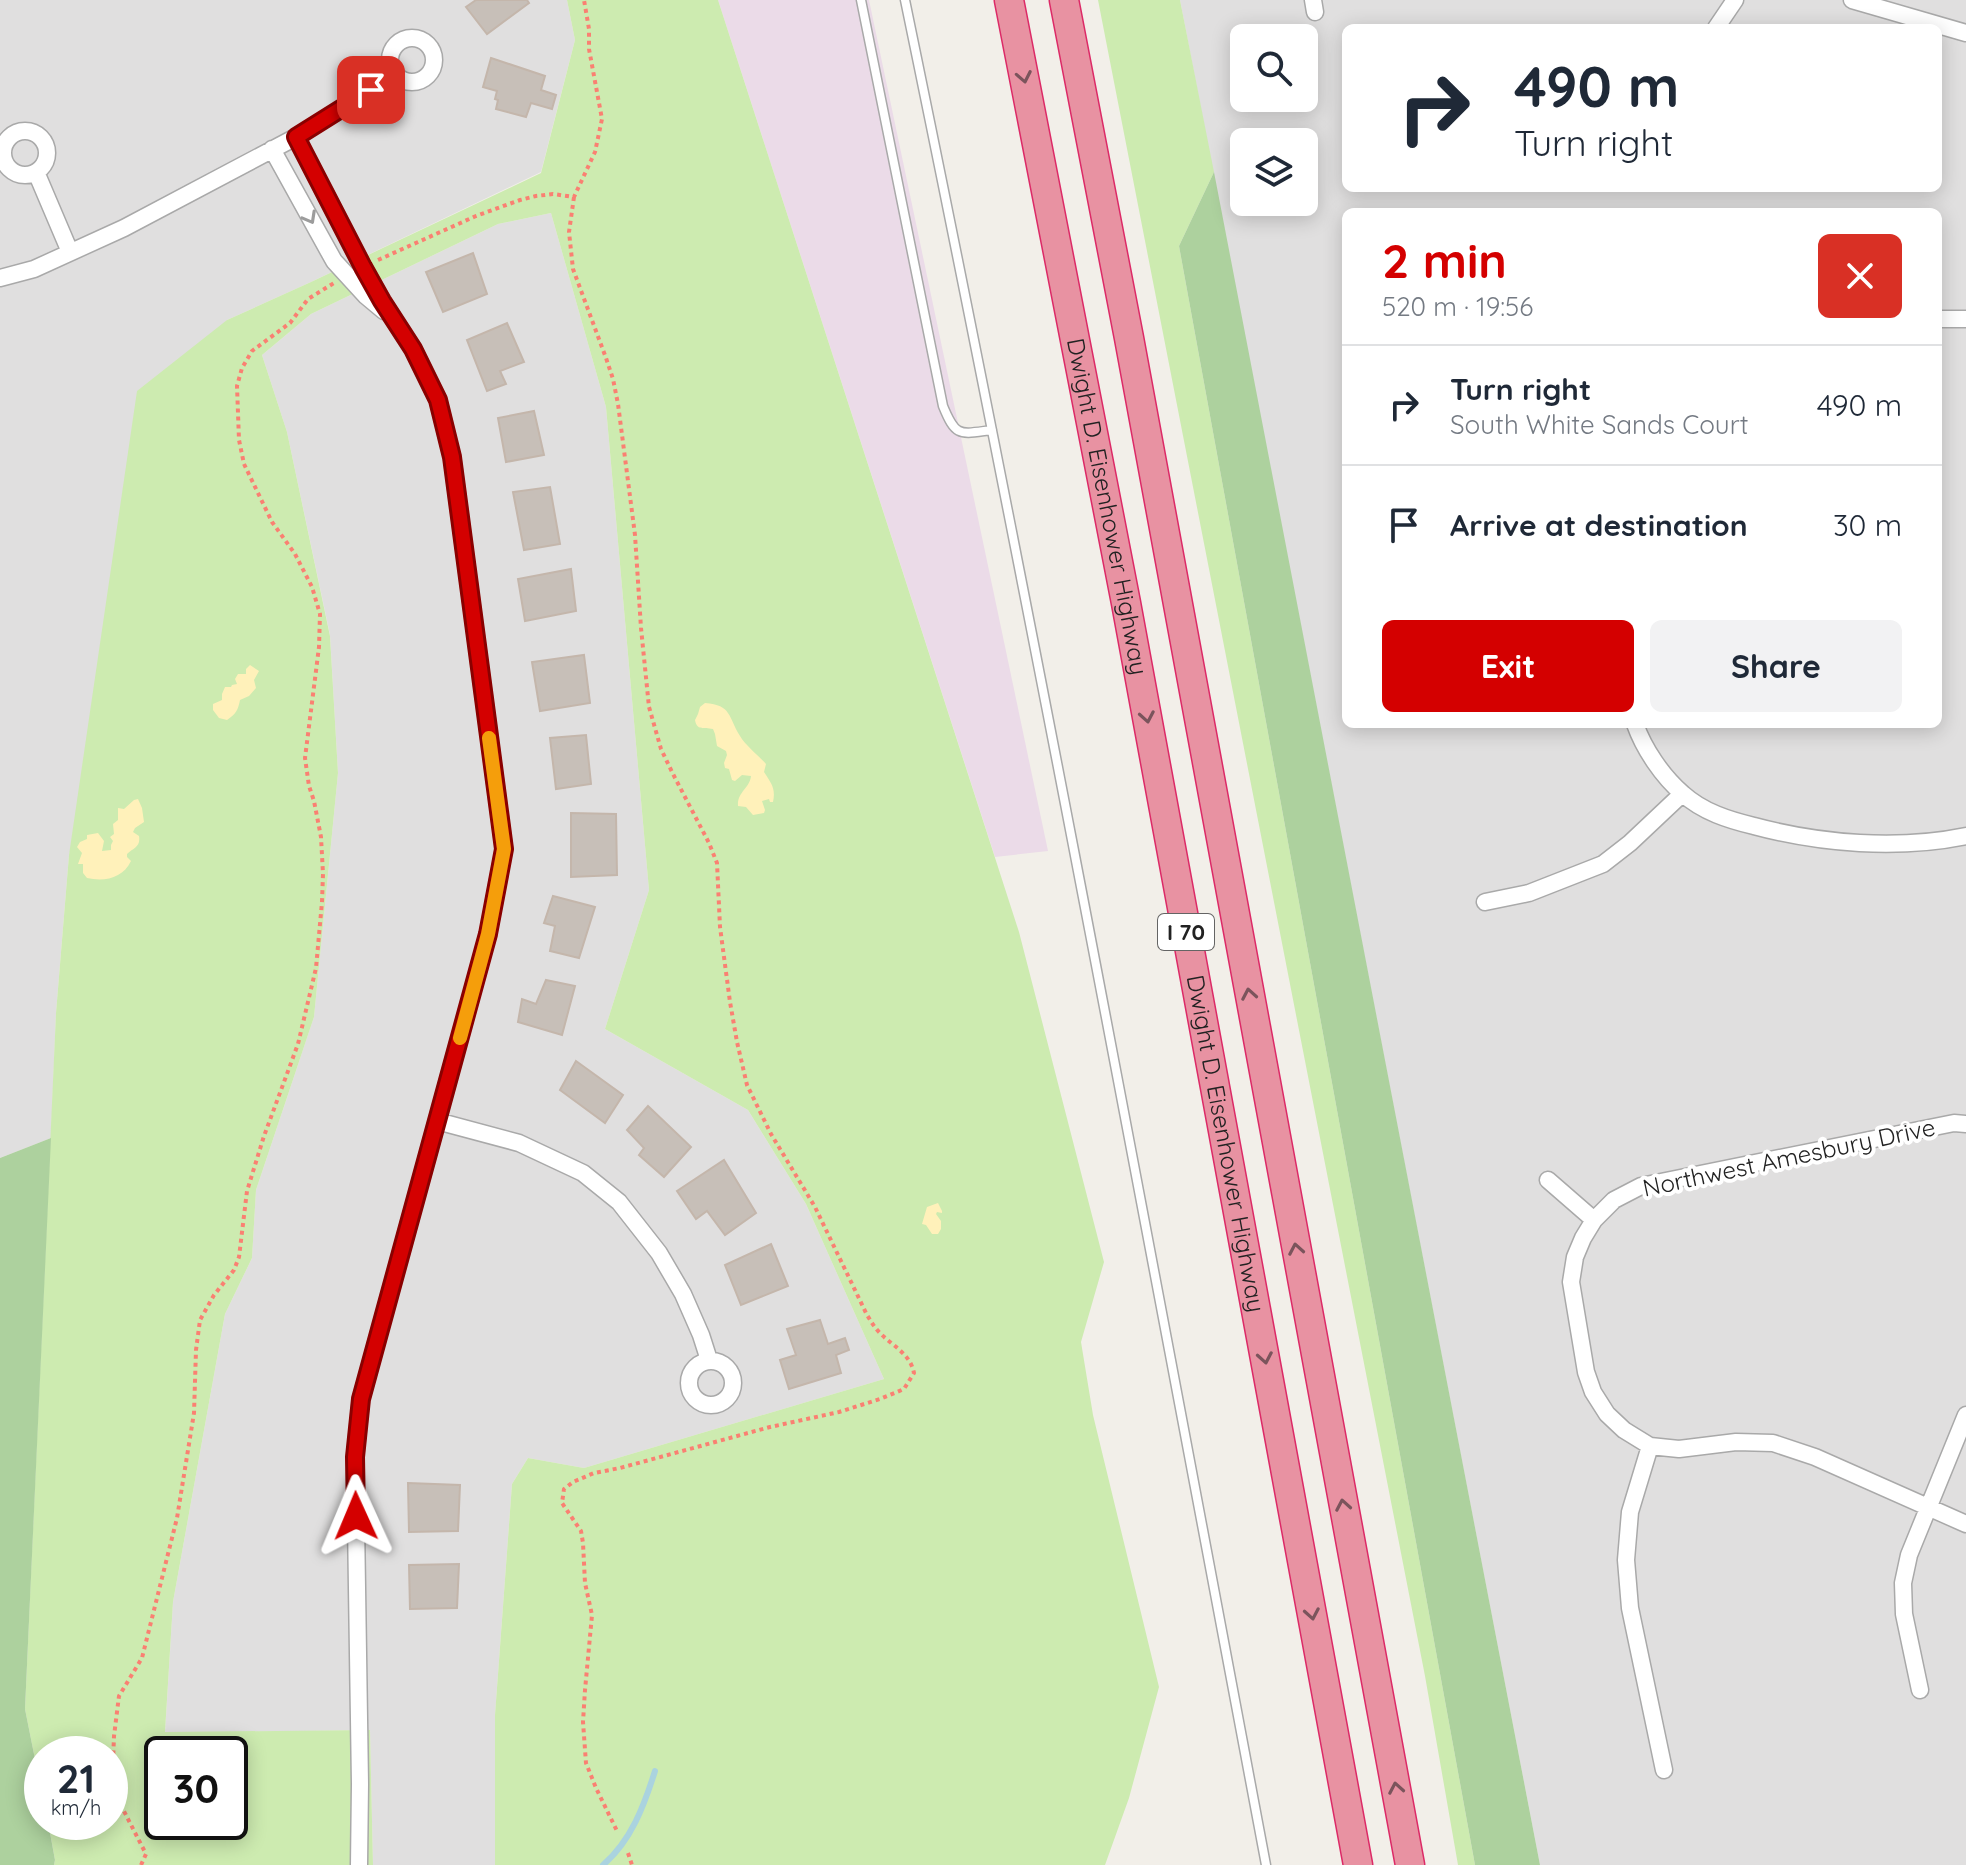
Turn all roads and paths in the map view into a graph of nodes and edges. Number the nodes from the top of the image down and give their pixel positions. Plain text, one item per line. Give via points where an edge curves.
1 (584, 0) edge
2 (861, 0) edge
3 (905, 0) edge
4 (1009, 0) edge
5 (1064, 0) edge
6 (1735, 0) edge
7 (1852, 0) edge
8 (1719, 24) edge
9 (1935, 24) edge
10 (1942, 26) edge
11 (1966, 33) edge
12 (395, 75) dead end
13 (296, 137) junction
14 (272, 149) junction
15 (36, 172) dead end
16 (574, 197) junction
17 (70, 252) junction
18 (372, 263) dead end
19 (0, 278) edge
20 (339, 280) dead end
21 (1942, 319) edge
22 (1966, 319) edge
23 (394, 320) junction
24 (992, 430) junction
25 (1637, 728) edge
26 (1682, 794) junction
27 (1966, 836) edge
28 (1485, 902) dead end
29 (437, 1121) junction
30 (1966, 1124) edge
31 (1548, 1180) dead end
32 (1594, 1220) junction
33 (709, 1360) dead end
34 (1966, 1415) edge
35 (1650, 1446) junction
36 (1927, 1508) junction
37 (1966, 1524) edge
38 (1920, 1690) dead end
39 (1664, 1770) dead end
40 (618, 1833) dead end
41 (628, 1853) dead end
42 (141, 1865) edge
43 (359, 1865) edge
44 (632, 1865) edge
45 (1266, 1865) edge
46 (1358, 1865) edge
47 (1410, 1865) edge

1 - 16 path via 602,119 595,152
2 - 24 lane via 943,406 957,431
3 - 24 lane
4 -> 46 highway, Dwight D. Eisenhower Highway / I 70 via 1126,603
47 -> 5 highway, Dwight D. Eisenhower Highway / I 70
6 - 8 street
7 - 9 street
10 - 11 street
12 - 13 street
13 - 14 street
13 - 23 street
14 - 17 street
14 -> 23 street via 334,261
15 - 17 street
16 - 18 path via 553,194 520,200
16 - 40 path via 569,232 573,269 618,404 649,707 661,749 717,863 730,1002 747,1085 867,1315 912,1363 914,1373 904,1389 880,1399 594,1473 564,1489 562,1503 581,1531 592,1615 585,1754
17 - 19 street
20 - 42 path via 308,299 290,323 252,351 237,386 244,464 312,587 320,614 305,758 321,837 322,902 316,968 298,1044 247,1191 239,1257 200,1320 194,1413 177,1518 142,1658 119,1696 112,1788 146,1854
21 - 22 street
23 - 29 street via 438,400 452,457 504,849 488,934
24 - 45 lane
25 - 26 street
26 - 27 street via 1724,818 1793,837 1885,843
26 - 28 street via 1603,864 1529,893
29 - 33 street via 519,1143 583,1173 619,1202 683,1294
29 - 43 street via 361,1399 355,1457
30 - 32 street, Northwest Amesbury Drive via 1641,1186 1614,1200
31 - 32 street
32 - 35 street, Northwest Amesbury Drive via 1575,1257 1571,1282 1586,1372 1607,1414
34 - 36 street
35 - 36 street via 1773,1443
35 - 39 street via 1630,1512 1626,1560 1630,1608
36 - 37 street
36 - 38 street via 1903,1583
41 - 44 path

